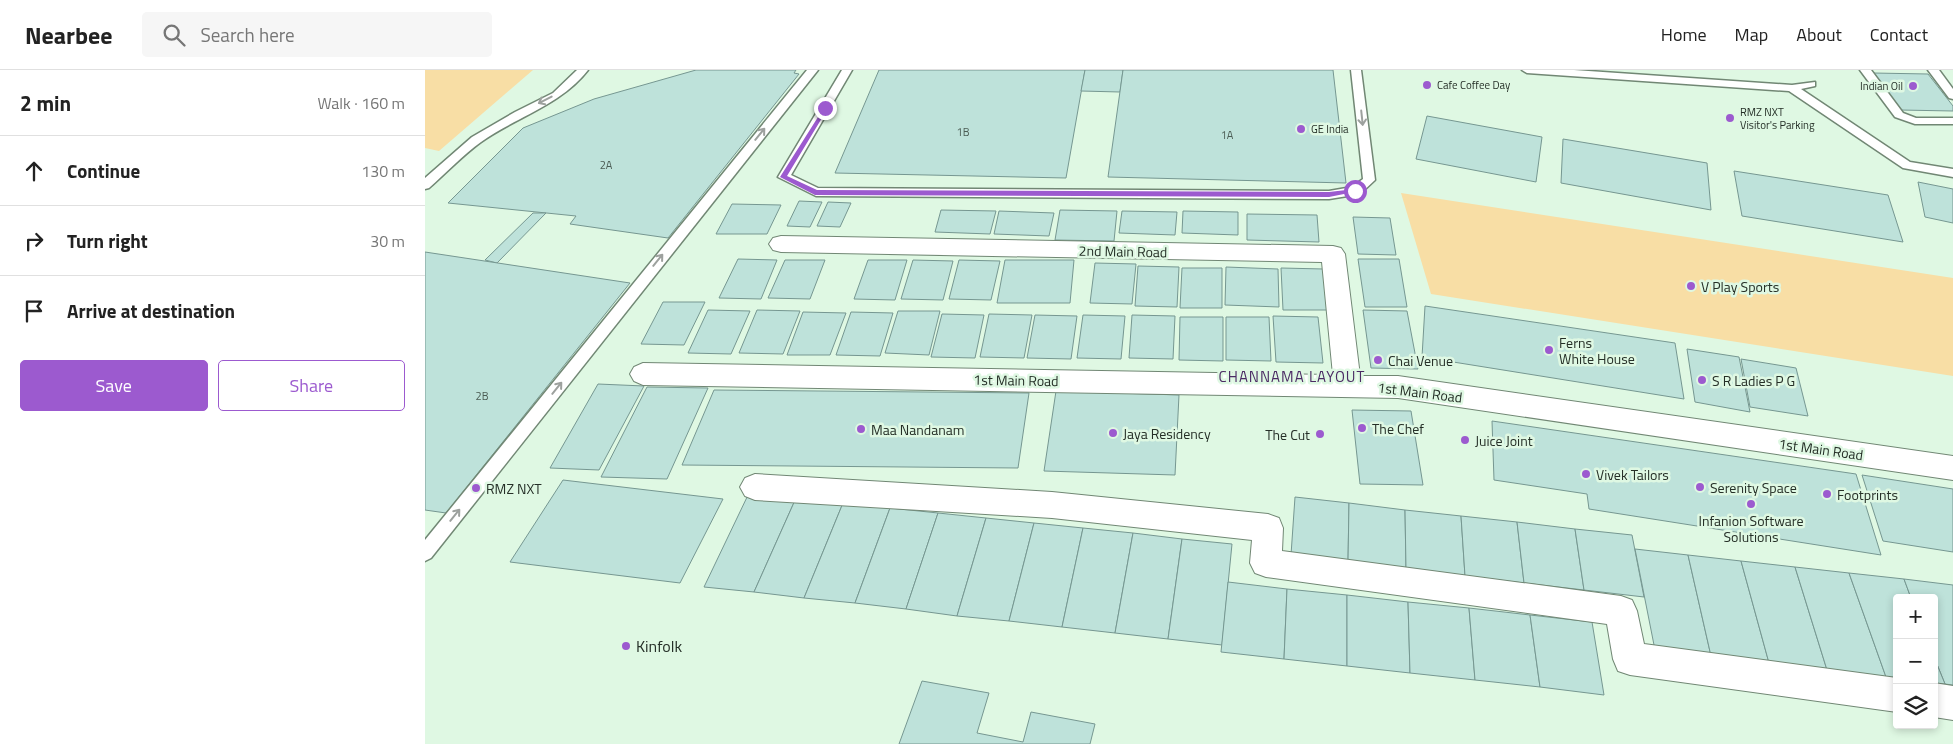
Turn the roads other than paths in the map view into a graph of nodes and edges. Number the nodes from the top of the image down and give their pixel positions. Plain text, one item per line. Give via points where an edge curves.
1 (583, 70) edge
2 (813, 70) edge
3 (847, 70) edge
4 (1356, 70) edge
5 (1527, 70) edge
6 (1865, 70) edge
7 (1933, 70) edge
8 (1811, 84) dead end
9 (1792, 88) junction
10 (1953, 96) edge
11 (1953, 121) edge
12 (1953, 173) edge
13 (425, 185) edge
14 (781, 244) dead end
15 (643, 374) dead end
16 (1348, 385) junction
17 (1953, 468) edge
18 (755, 487) dead end
19 (425, 553) edge
20 (1893, 694) edge
21 (1938, 701) edge
22 (1953, 703) edge

1 -> 13 lane via 557,95 476,140
19 -> 2 lane
4 -> 3 lane via 1369,180 1355,191 1329,195 815,192 784,177
5 - 9 lane
6 - 11 lane via 1899,115 1915,121
7 - 10 lane
8 - 9 lane
9 - 12 lane via 1907,165
14 - 16 street, 2nd Main Road via 1333,254
15 - 16 street, 1st Main Road
16 - 17 street, 1st Main Road via 1398,387
18 - 20 street via 1052,505 1268,528 1266,563 1621,611 1630,659
21 - 22 street

